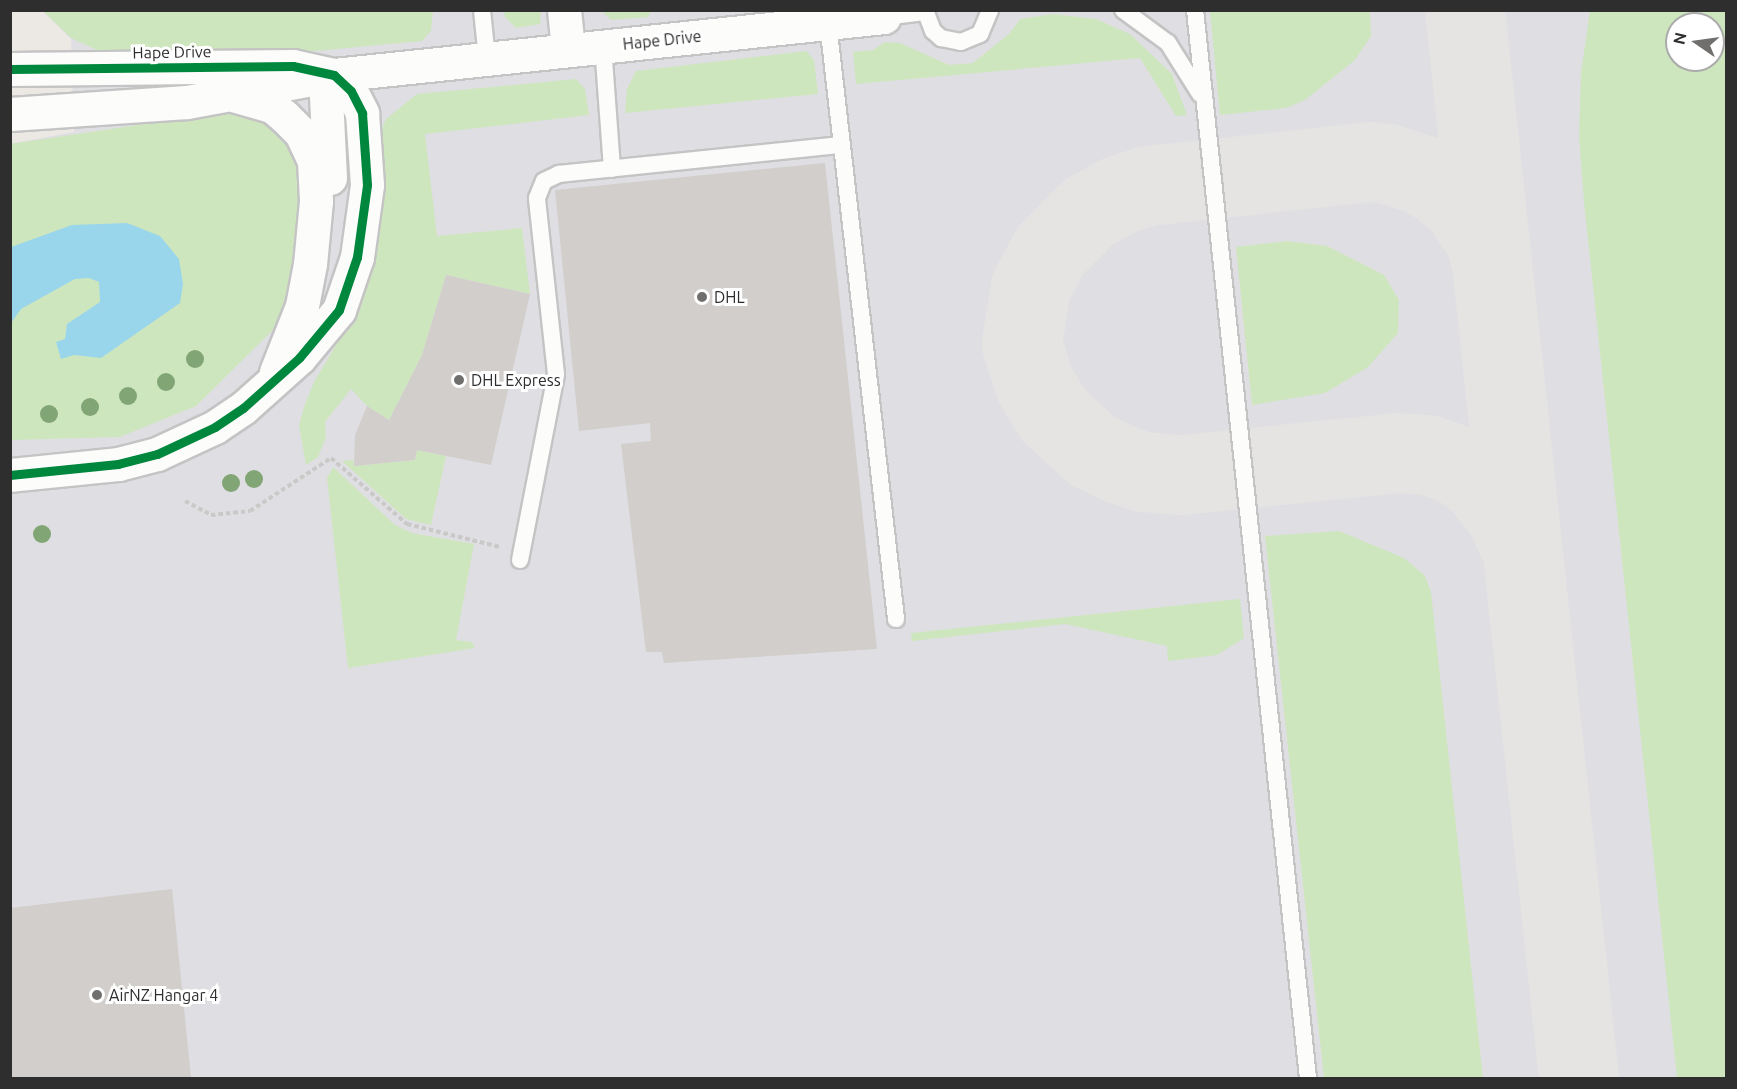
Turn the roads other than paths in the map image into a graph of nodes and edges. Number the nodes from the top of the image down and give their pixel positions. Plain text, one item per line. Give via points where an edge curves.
1 (482, 10) edge
2 (564, 10) edge
3 (990, 10) edge
4 (1123, 10) edge
5 (1195, 10) edge
6 (925, 11) edge
7 (884, 17) joint
8 (828, 23) junction
9 (603, 46) junction
10 (568, 49) junction
11 (487, 59) junction
12 (415, 68) junction
13 (10, 69) edge
14 (333, 75) junction
15 (232, 96) junction
16 (1205, 106) junction
17 (10, 114) edge
18 (365, 131) junction
19 (841, 145) junction
20 (612, 169) junction
21 (312, 249) junction
22 (269, 384) junction
23 (10, 475) edge
24 (520, 556) road end
25 (896, 620) dead end
26 (1308, 1078) edge

1 - 11 lane
2 - 10 street
3 - 6 lane via 980,34 961,42 941,38 928,22
4 - 16 lane via 1168,43 1188,69
5 - 16 lane
6 - 7 lane
7 - 8 street, Hape Drive
8 - 9 street, Hape Drive
8 - 19 lane
9 - 10 street, Hape Drive
9 - 20 lane
10 - 11 street, Hape Drive
11 - 12 street, Hape Drive
12 - 14 street, Hape Drive
12 - 18 street via 392,78 375,95
13 - 14 street, Hape Drive via 293,66
14 - 15 street, Hape Drive
14 - 18 street via 344,82 359,102
14 - 21 street via 326,96 330,187
15 - 17 street, Hape Drive
15 - 21 street via 272,106 294,124 309,147 316,189
16 - 26 lane
18 - 22 street via 365,219 349,288 327,329
19 - 20 lane
19 - 25 lane
20 - 24 lane via 549,177 539,190 556,375
21 - 22 street via 302,306 284,358
22 - 23 street via 215,427 157,454 118,464

